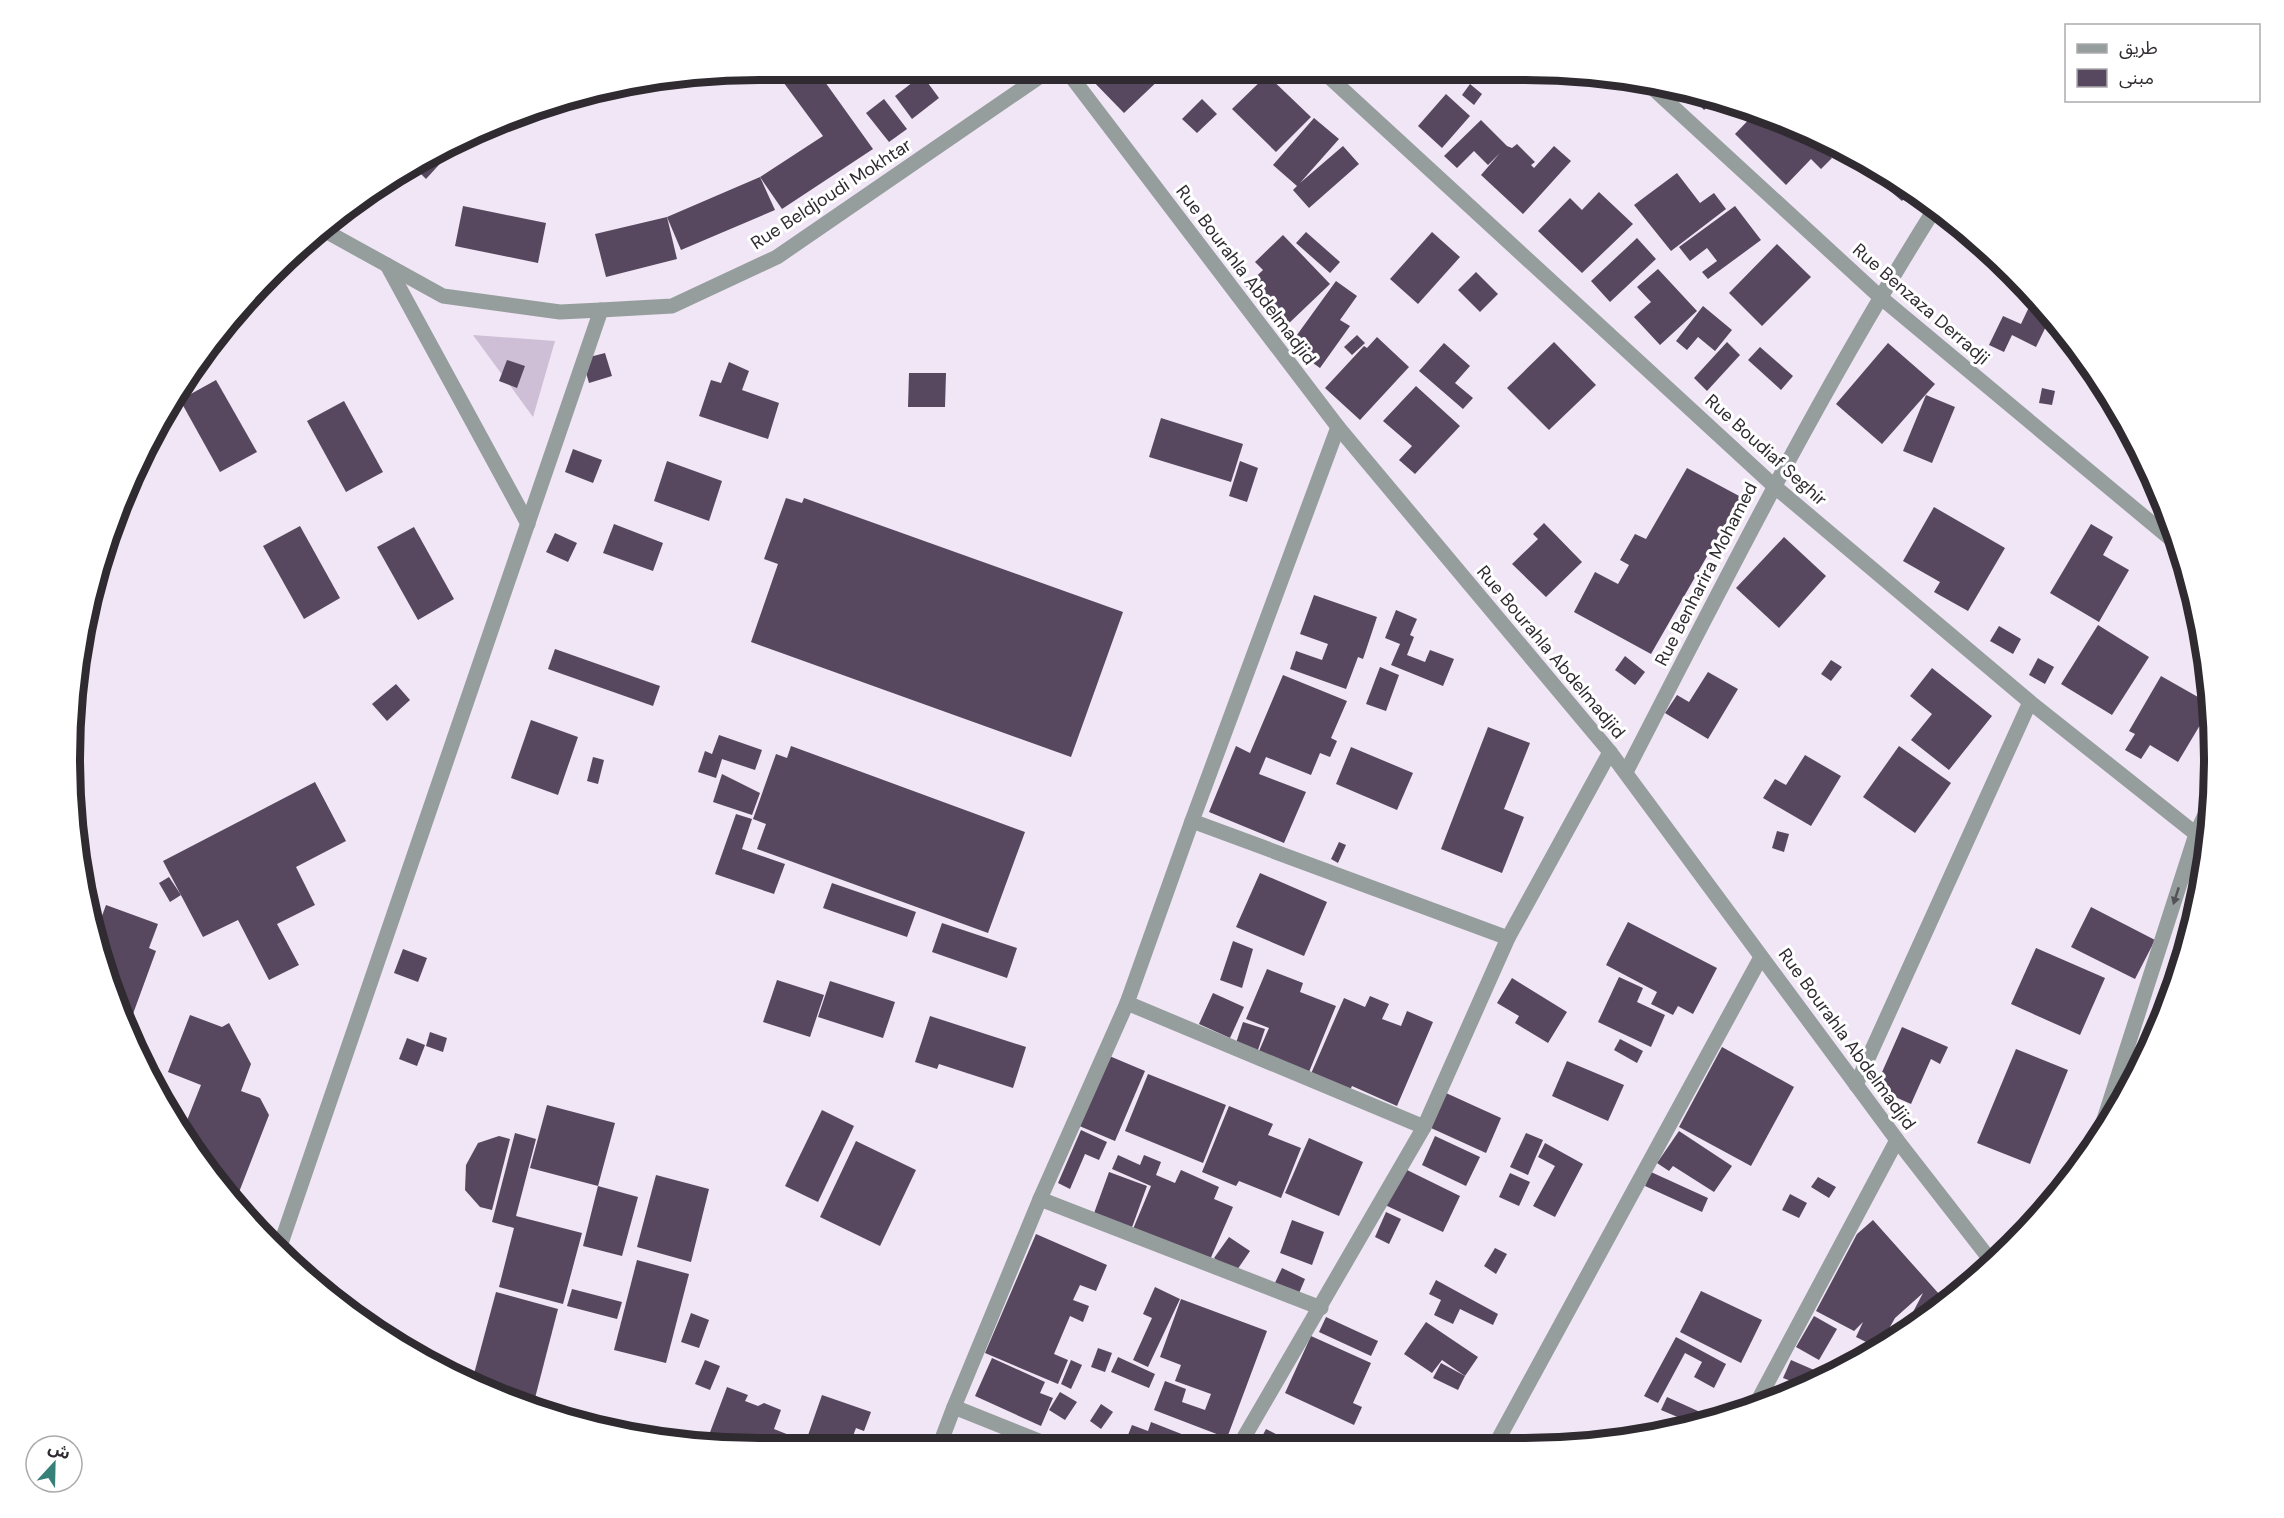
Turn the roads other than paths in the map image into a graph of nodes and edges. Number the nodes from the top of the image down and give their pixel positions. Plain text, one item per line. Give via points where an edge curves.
1 (1035, 80) edge
2 (1074, 80) edge
3 (1332, 80) edge
4 (1658, 93) edge
5 (1931, 214) edge
6 (329, 233) edge
7 (387, 265) junction
8 (1879, 296) junction
9 (601, 310) junction
10 (1338, 427) junction
11 (1774, 486) junction
12 (528, 524) junction
13 (2166, 535) edge
14 (2030, 702) junction
15 (1610, 752) junction
16 (1626, 772) junction
17 (1192, 821) junction
18 (2201, 823) edge
19 (2196, 834) junction
20 (1508, 938) junction
21 (1761, 957) junction
22 (1127, 1003) junction
23 (1856, 1085) junction
24 (2108, 1108) edge
25 (1424, 1127) junction
26 (1897, 1140) junction
27 (1040, 1199) junction
28 (282, 1242) edge
29 (1987, 1256) edge
30 (1321, 1308) junction
31 (1760, 1396) edge
32 (954, 1407) junction
33 (942, 1438) edge
34 (1032, 1438) edge
35 (1244, 1438) edge
36 (1499, 1438) edge

1 - 9 street, Rue Beldjoudi Mokhtar via 777,257 672,306
2 - 10 street, Rue Bourahla Abdelmadjid
3 - 11 street, Rue Boudiaf Seghir
4 - 8 street, Rue Benzaza Derradji
5 - 8 street, Rue Benharira Mohamed
6 - 7 street, Rue Beldjoudi Mokhtar
7 - 9 street, Rue Beldjoudi Mokhtar via 443,296 560,312
7 - 12 street
8 - 11 street, Rue Benharira Mohamed
8 - 13 street, Rue Benzaza Derradji
9 - 12 street
10 - 15 street, Rue Bourahla Abdelmadjid
10 - 17 street
11 - 14 street, Rue Boudiaf Seghir
11 - 16 street, Rue Benharira Mohamed
12 - 28 street
14 - 19 street, Rue Boudiaf Seghir
14 - 23 street
15 - 16 street, Rue Bourahla Abdelmadjid
15 - 20 street
16 - 21 street, Rue Bourahla Abdelmadjid
17 - 20 street
17 - 22 street
18 - 19 street
19 -> 24 street
20 - 25 street
21 - 23 street, Rue Bourahla Abdelmadjid
21 - 36 street
22 - 25 street
22 - 27 street
23 - 26 street, Rue Bourahla Abdelmadjid
25 - 30 street
26 - 29 street, Rue Bourahla Abdelmadjid
26 - 31 street
27 - 30 street
27 - 32 street
30 - 35 street
32 - 33 street
32 - 34 street

